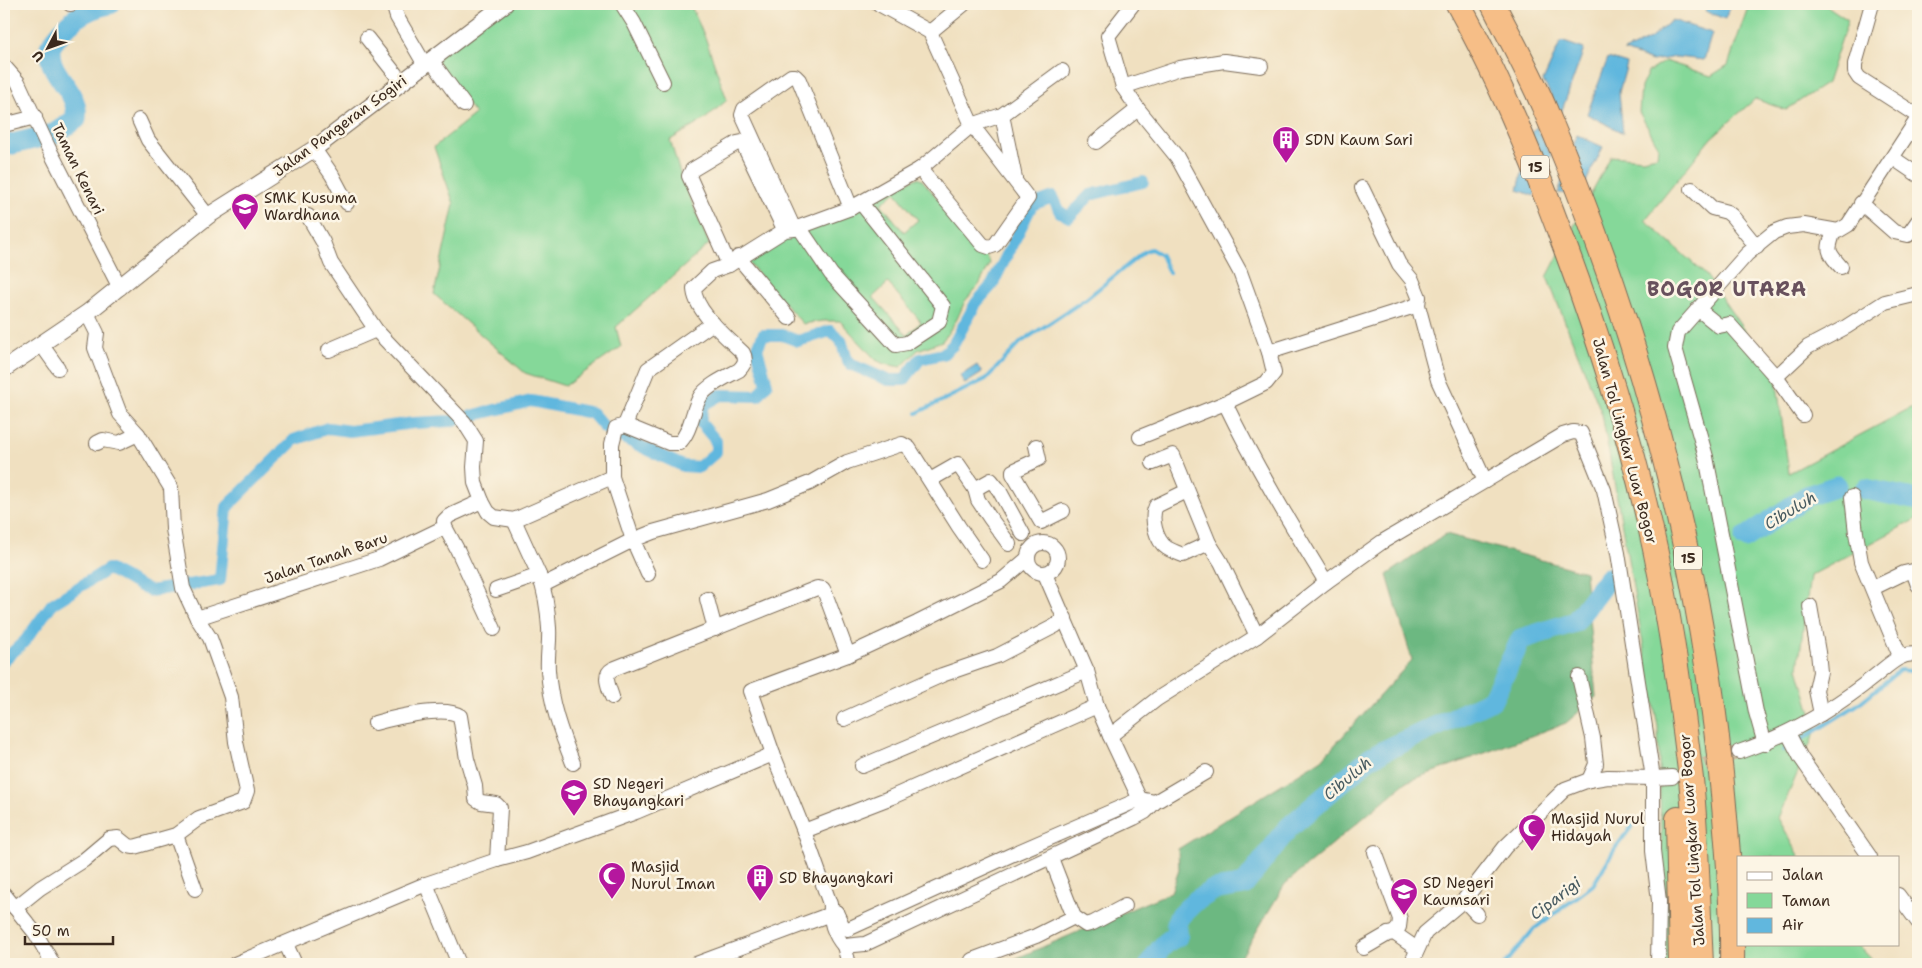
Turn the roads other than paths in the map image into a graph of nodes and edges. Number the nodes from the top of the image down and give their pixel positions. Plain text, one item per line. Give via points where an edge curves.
1 (393, 4) edge
2 (505, 4) edge
3 (622, 4) edge
4 (879, 4) edge
5 (964, 4) edge
6 (1133, 4) edge
7 (1493, 4) edge
8 (1872, 4) edge
9 (1461, 9) edge
10 (930, 32) junction
11 (367, 38) dead end
12 (428, 62) junction
13 (4, 66) edge
14 (1261, 66) dead end
15 (1062, 71) dead end
16 (4, 79) edge
17 (401, 81) junction
18 (663, 82) dead end
19 (1123, 87) junction
20 (23, 96) junction
21 (464, 105) dead end
22 (1138, 110) junction
23 (1002, 114) junction
24 (1918, 117) edge
25 (139, 120) dead end
26 (37, 122) junction
27 (972, 125) junction
28 (4, 126) edge
29 (1096, 142) dead end
30 (314, 149) junction
31 (1893, 158) junction
32 (920, 169) junction
33 (1918, 175) edge
34 (1015, 180) junction
35 (1362, 188) dead end
36 (1692, 189) dead end
37 (347, 203) dead end
38 (1861, 203) junction
39 (856, 205) junction
40 (208, 216) junction
41 (308, 216) dead end
42 (1918, 221) edge
43 (792, 229) junction
44 (1834, 231) junction
45 (1757, 247) junction
46 (734, 261) junction
47 (1841, 267) dead end
48 (120, 288) junction
49 (1918, 294) edge
50 (1418, 305) junction
51 (1698, 309) junction
52 (86, 313) junction
53 (789, 318) dead end
54 (712, 323) junction
55 (376, 330) junction
56 (41, 344) junction
57 (329, 350) dead end
58 (1269, 352) junction
59 (58, 368) dead end
60 (4, 369) edge
61 (1776, 377) junction
62 (1226, 403) junction
63 (1803, 415) dead end
64 (621, 426) junction
65 (138, 434) junction
66 (1140, 437) dead end
67 (97, 443) dead end
68 (1036, 446) dead end
69 (1153, 463) dead end
70 (612, 477) junction
71 (1016, 479) junction
72 (930, 480) junction
73 (1485, 482) junction
74 (975, 489) junction
75 (999, 490) junction
76 (1187, 491) junction
77 (1852, 497) dead end
78 (482, 501) junction
79 (1063, 511) dead end
80 (514, 520) junction
81 (445, 527) junction
82 (1023, 534) dead end
83 (633, 540) junction
84 (1209, 543) junction
85 (1009, 544) dead end
86 (1028, 558) junction
87 (982, 560) dead end
88 (648, 574) dead end
89 (1045, 574) junction
90 (541, 580) junction
91 (1326, 582) junction
92 (1918, 585) edge
93 (1873, 588) junction
94 (496, 590) dead end
95 (707, 599) dead end
96 (1810, 606) dead end
97 (196, 618) junction
98 (1065, 618) junction
99 (494, 628) dead end
100 (715, 629) junction
101 (1257, 636) junction
102 (1674, 654) junction
103 (848, 655) junction
104 (1918, 655) edge
105 (1900, 656) junction
106 (1087, 671) junction
107 (1579, 677) dead end
108 (612, 697) dead end
109 (1097, 706) junction
110 (1821, 714) junction
111 (844, 719) dead end
112 (375, 722) dead end
113 (1110, 736) junction
114 (1790, 736) junction
115 (1764, 744) junction
116 (1739, 752) tunnel mouth
117 (773, 754) junction
118 (573, 763) dead end
119 (862, 766) dead end
120 (1206, 772) dead end
121 (1672, 777) tunnel mouth
122 (1653, 778) junction
123 (1589, 780) junction
124 (1147, 804) junction
125 (804, 832) junction
126 (176, 836) junction
127 (1375, 852) dead end
128 (1869, 856) edge
129 (1051, 858) junction
130 (497, 860) junction
131 (426, 884) junction
132 (195, 889) dead end
133 (1900, 898) edge
134 (8, 900) edge
135 (1464, 900) junction
136 (1125, 906) dead end
137 (832, 910) junction
138 (1477, 914) dead end
139 (1074, 917) junction
140 (1733, 918) junction
141 (1918, 922) edge
142 (1394, 933) junction
143 (286, 944) junction
144 (1737, 944) edge
145 (844, 946) junction
146 (1737, 946) edge
147 (1364, 948) dead end
148 (1417, 949) junction
149 (972, 960) dead end
150 (53, 964) edge
151 (235, 964) edge
152 (295, 964) edge
153 (460, 964) edge
154 (696, 964) edge
155 (849, 964) edge
156 (1411, 964) edge
157 (1658, 964) edge
158 (1681, 964) edge
159 (1702, 964) edge
160 (1732, 964) edge
161 (1740, 964) edge

1 - 12 street via 397,17
2 - 12 street, Jalan Pangeran Sogiri
3 - 18 street
4 - 10 street
5 - 10 street
6 - 19 street via 1108,36
7 - 140 highway, Jalan Tol Lingkar Luar Bogor / 15 via 1543,104 1583,201 1644,380 1663,450 1693,581 1719,748
8 - 24 street via 1855,72 1859,78
9 - 102 highway, Jalan Tol Lingkar Luar Bogor / 15 via 1516,119 1594,325 1635,463
10 - 27 street
11 - 17 street
12 - 17 street, Jalan Pangeran Sogiri
12 - 21 street
13 - 20 street, Taman Kenari via 18,82
14 - 19 street via 1224,61 1180,68
15 - 23 street
16 - 20 street
17 - 30 street, Jalan Pangeran Sogiri
19 - 22 street
20 - 26 street, Taman Kenari
22 - 29 street
22 - 58 street via 1177,157 1240,272
23 - 27 street
23 - 34 street
24 - 31 street
25 - 40 street via 148,140
26 - 28 street
26 - 48 street, Taman Kenari
27 - 32 street
27 - 34 street
30 - 37 street
30 - 40 street, Jalan Pangeran Sogiri
31 - 33 street
31 - 38 street
32 - 34 street via 976,238 989,246 995,245 1028,198
32 - 39 street
35 - 50 street via 1399,264 1412,280 1419,297
36 - 45 street via 1712,208 1732,216
38 - 42 street via 1894,232 1908,235
38 - 44 street via 1848,225
39 - 43 street
39 - 43 street via 799,80 791,76 744,109 742,115
39 - 43 street via 943,306 939,322 907,343 896,345
40 - 48 street, Jalan Pangeran Sogiri
41 - 55 street via 331,262
43 - 46 street
43 - 46 street via 741,142 692,170 689,176
44 - 45 street via 1804,225 1787,228 1774,232
44 - 47 street via 1828,249
45 - 51 street
46 - 53 street
46 - 54 street via 712,271 694,288 695,300
48 - 52 street, Jalan Pangeran Sogiri
49 - 61 street via 1885,302 1808,348
50 - 58 street
50 - 73 street via 1438,380
51 - 61 street via 1719,326 1729,324
51 - 115 street via 1678,332 1676,348 1706,457
52 - 56 street, Jalan Pangeran Sogiri
52 - 65 street via 97,333 95,348 120,414
54 - 64 street via 648,369
54 - 64 street via 743,353 745,362 739,370 703,392 682,441 679,444 669,443
55 - 57 street
55 - 78 street via 459,417 476,441 475,483
56 - 59 street
56 - 60 street, Jalan Pangeran Sogiri
58 - 62 street via 1274,373 1266,384
61 - 63 street
62 - 66 street
62 - 91 street via 1276,500
64 - 70 street via 612,444
65 - 67 street via 119,443 103,440
65 - 97 street via 171,488 173,529 183,588
68 - 71 street via 1040,459 1013,470
69 - 76 street via 1173,455
70 - 80 street
70 - 83 street
71 - 75 street
71 - 79 street via 1041,522
72 - 74 street via 958,464
72 - 83 street via 909,448 902,444 847,462 810,483 768,500
72 - 87 street
73 - 91 street via 1382,542
73 - 122 street via 1568,432 1581,432 1585,439 1604,490 1618,553
74 - 75 street via 991,480
74 - 85 street via 978,500
75 - 82 street
76 - 84 street
76 - 84 street via 1156,506 1154,528 1166,547 1183,555
77 - 93 street via 1861,562
78 - 80 street via 494,517
78 - 81 street, Jalan Tanah Baru via 449,516 444,521
80 - 90 street
81 - 97 street, Jalan Tanah Baru via 379,559
81 - 99 street
83 - 88 street
83 - 90 street
84 - 101 street
86 - 89 street via 1033,570
86 - 89 street via 1038,544 1054,547 1058,563
86 - 103 street via 1001,581
89 - 98 street
90 - 94 street
90 - 118 street via 550,628 548,670 553,705
91 - 101 street
92 - 93 street via 1913,571 1904,572
93 - 105 street
95 - 100 street
96 - 110 street via 1818,652 1820,672 1816,690
97 - 126 street via 210,638 231,697 236,742 247,791 244,802 199,818
98 - 106 street
98 - 111 street via 997,656 942,675
100 - 103 street via 820,588 825,593
100 - 108 street via 608,671 606,676
101 - 113 street via 1157,699
102 - 158 highway
102 - 159 highway, Jalan Tol Lingkar Luar Bogor / 15 via 1691,780
103 - 117 street via 751,690
104 - 105 street
105 - 110 street via 1846,699
106 - 109 street
106 - 119 street
107 - 123 street via 1596,764
109 - 113 street
109 - 125 street via 892,797
110 - 114 street
112 - 130 street via 409,714 444,712 460,716 476,799 500,808
113 - 124 street
114 - 115 street
114 - 128 street via 1801,758
115 - 116 street
117 - 125 street
117 - 130 street via 636,812
120 - 124 street
121 - 122 street
122 - 123 street
122 - 157 street via 1653,851 1659,901
123 - 135 street via 1565,789 1505,847
124 - 129 street
124 - 137 street via 1011,854 855,927 844,929
125 - 137 street
126 - 132 street
126 - 134 street via 134,847 118,838 109,839 84,860 40,888
127 - 142 street via 1400,919
129 - 139 street
129 - 145 street via 865,944
130 - 131 street
131 - 143 street
131 - 153 street
133 - 141 street
134 - 150 street via 36,934
135 - 138 street
135 - 148 street via 1425,933
136 - 139 street via 1086,925
137 - 145 street via 837,938
137 - 154 street
139 - 149 street via 1036,936
140 - 144 highway
140 - 160 highway, Jalan Tol Lingkar Luar Bogor / 15
142 - 147 street
142 - 148 street
143 - 151 street
143 - 152 street
145 - 155 street
146 - 161 highway
148 - 156 street

